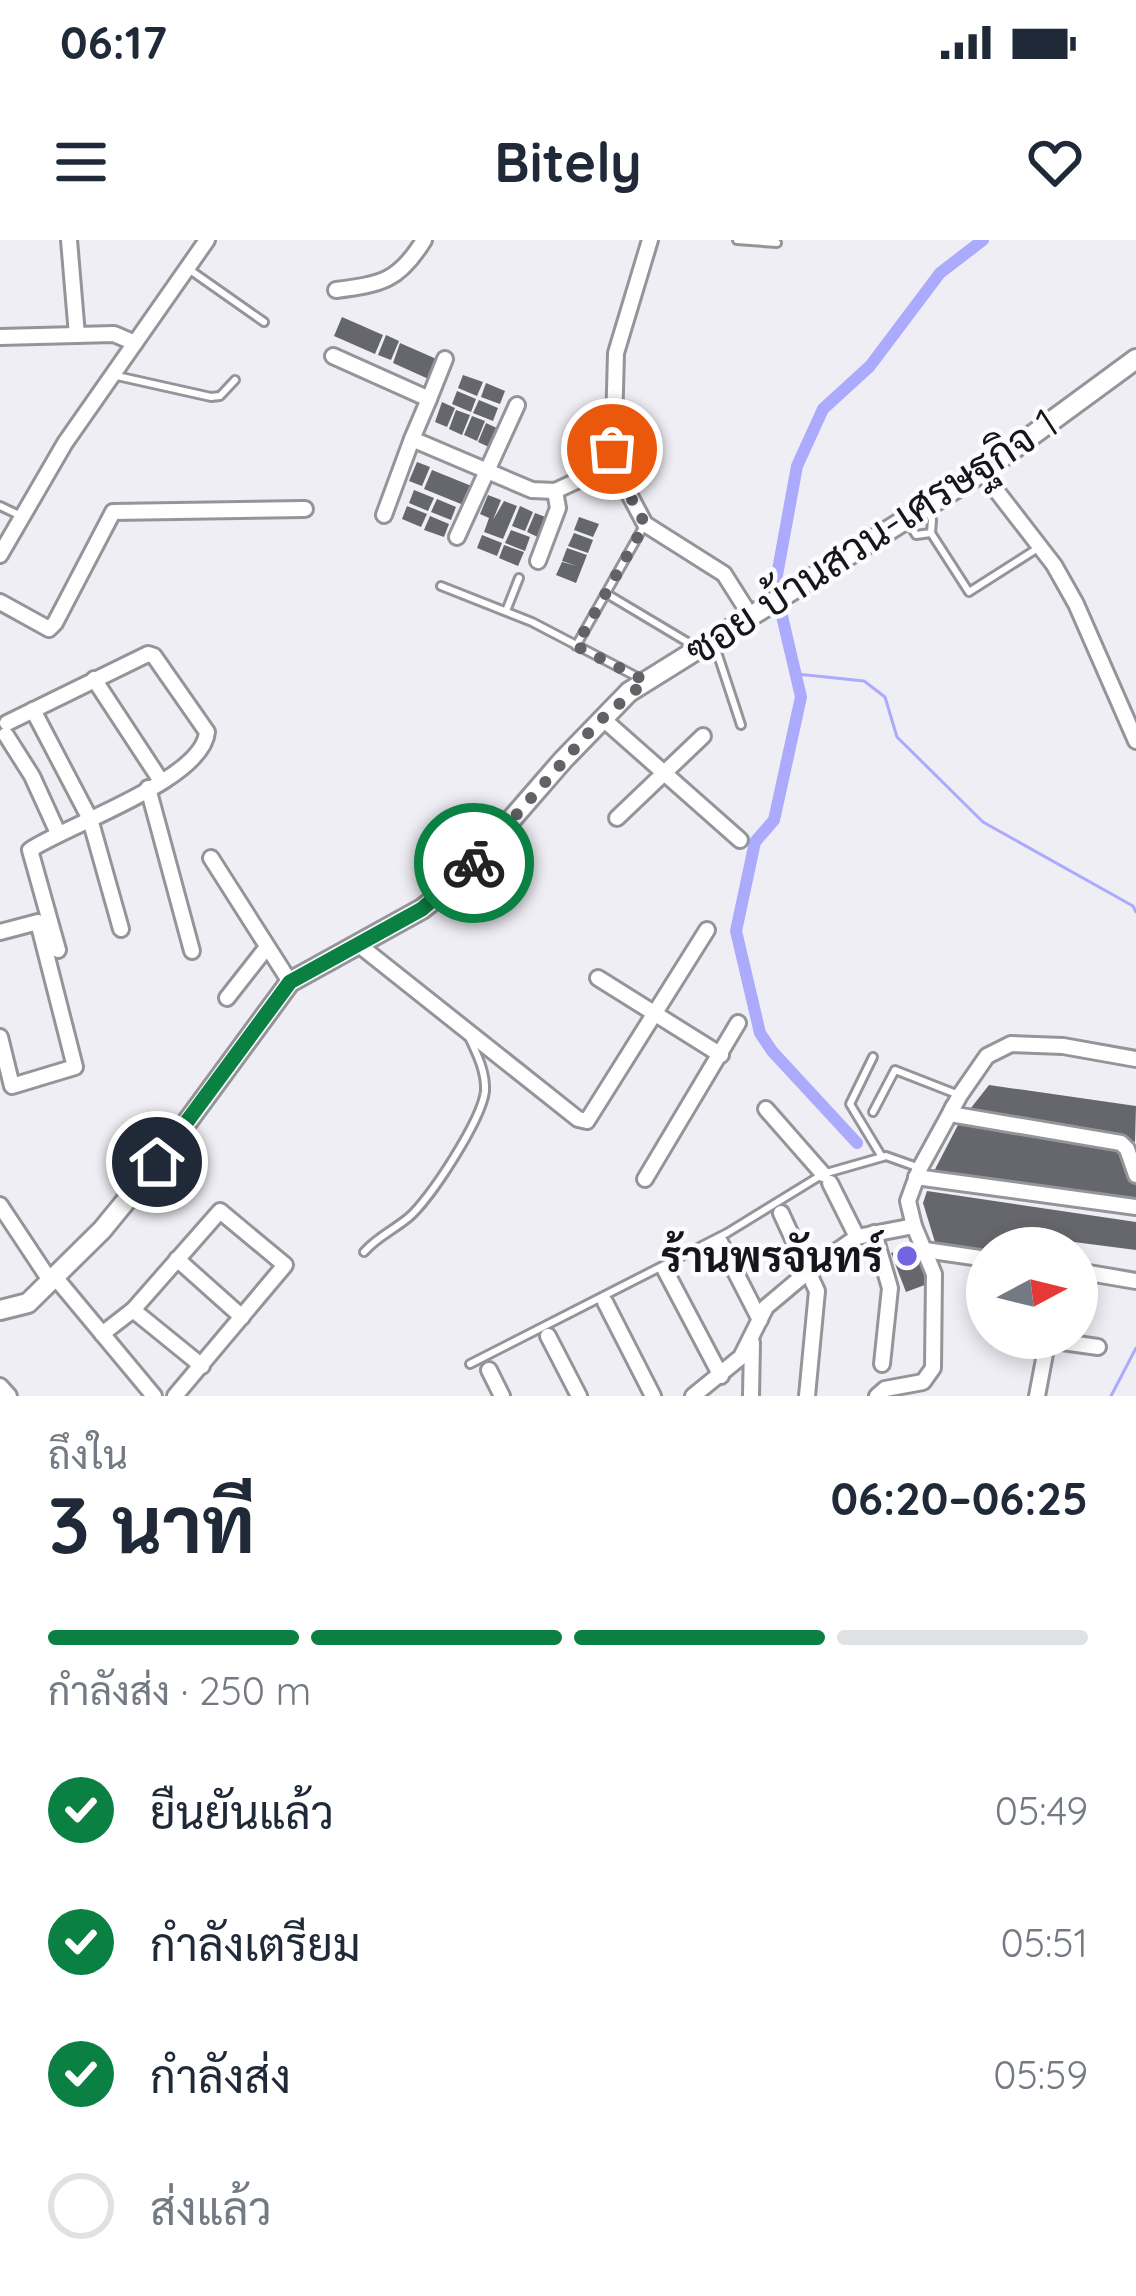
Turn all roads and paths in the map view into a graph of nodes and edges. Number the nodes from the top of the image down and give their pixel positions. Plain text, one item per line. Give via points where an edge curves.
1 (69, 240) edge
2 (207, 240) edge
3 (424, 240) edge
4 (650, 240) edge
5 (736, 240) edge
6 (777, 242) edge
7 (188, 268) junction
8 (336, 290) dead end
9 (264, 322) dead end
10 (77, 335) junction
11 (0, 337) edge
12 (136, 343) junction
13 (333, 356) dead end
14 (446, 359) dead end
15 (1136, 359) edge
16 (113, 375) junction
17 (235, 380) dead end
18 (429, 399) junction
19 (517, 405) dead end
20 (412, 439) junction
21 (613, 464) junction
22 (485, 470) junction
23 (982, 472) junction
24 (555, 491) junction
25 (0, 506) edge
26 (926, 507) junction
27 (304, 509) dead end
28 (384, 515) dead end
29 (23, 516) junction
30 (906, 519) junction
31 (645, 524) junction
32 (931, 533) junction
33 (458, 537) dead end
34 (1040, 547) junction
35 (0, 555) edge
36 (538, 562) dead end
37 (519, 578) dead end
38 (442, 586) dead end
39 (606, 593) junction
40 (0, 602) edge
41 (506, 611) junction
42 (750, 615) junction
43 (705, 643) junction
44 (576, 646) junction
45 (94, 679) junction
46 (646, 681) junction
47 (33, 710) junction
48 (602, 718) junction
49 (741, 725) dead end
50 (3, 728) edge
51 (703, 736) dead end
52 (1136, 741) edge
53 (662, 771) junction
54 (154, 785) junction
55 (617, 818) dead end
56 (90, 819) junction
57 (58, 833) junction
58 (740, 840) dead end
59 (211, 858) dead end
60 (121, 929) dead end
61 (707, 930) dead end
62 (0, 932) edge
63 (359, 945) junction
64 (267, 947) junction
65 (58, 950) dead end
66 (192, 951) dead end
67 (598, 978) dead end
68 (290, 982) junction
69 (226, 998) dead end
70 (657, 1013) junction
71 (739, 1023) dead end
72 (464, 1029) junction
73 (0, 1037) edge
74 (722, 1055) junction
75 (873, 1058) dead end
76 (1136, 1059) edge
77 (960, 1095) junction
78 (766, 1109) dead end
79 (873, 1112) dead end
80 (950, 1114) junction
81 (882, 1157) junction
82 (918, 1172) junction
83 (1136, 1175) edge
84 (645, 1178) dead end
85 (827, 1179) junction
86 (0, 1205) edge
87 (1136, 1208) edge
88 (781, 1213) dead end
89 (914, 1226) junction
90 (874, 1233) junction
91 (857, 1237) junction
92 (720, 1242) dead end
93 (925, 1250) junction
94 (364, 1252) dead end
95 (966, 1256) edge
96 (177, 1259) junction
97 (665, 1270) dead end
98 (810, 1270) junction
99 (1098, 1275) edge
100 (53, 1280) junction
101 (1136, 1281) edge
102 (605, 1302) dead end
103 (0, 1310) edge
104 (133, 1310) junction
105 (242, 1317) junction
106 (760, 1320) junction
107 (102, 1334) junction
108 (548, 1336) dead end
109 (752, 1336) junction
110 (1044, 1359) edge
111 (470, 1364) dead end
112 (882, 1364) dead end
113 (202, 1366) junction
114 (489, 1370) dead end
115 (0, 1386) edge
116 (714, 1386) edge
117 (9, 1396) edge
118 (154, 1396) edge
119 (175, 1396) edge
120 (502, 1396) edge
121 (578, 1396) edge
122 (652, 1396) edge
123 (693, 1396) edge
124 (751, 1396) edge
125 (807, 1396) edge
126 (877, 1396) edge
127 (1037, 1396) edge

1 - 10 street
2 - 7 street
3 - 8 street via 408,265 380,284
4 - 21 street via 616,353
5 - 6 lane
7 - 9 lane
7 - 12 street
10 - 11 street
10 - 12 street
12 - 16 street
13 - 18 street
14 - 18 street
15 - 23 street, ซอย บ้านสวน-เศรษฐกิจ 1
16 - 17 lane via 211,398
16 - 29 street
18 - 20 street
19 - 22 street
20 - 22 street
20 - 28 street
21 - 24 street
21 - 31 street
22 - 24 street
22 - 33 street
23 - 26 street, ซอย บ้านสวน-เศรษฐกิจ 1
23 - 34 street
24 - 36 street via 558,508
25 - 29 lane
26 - 30 street, ซอย บ้านสวน-เศรษฐกิจ 1
26 - 32 lane
27 - 40 street via 113,512 49,629
29 - 35 street
30 - 32 lane via 916,535
30 - 42 street, ซอย บ้านสวน-เศรษฐกิจ 1
31 - 39 lane
31 - 42 street via 724,574
32 - 34 lane via 969,592
34 - 52 street via 1076,604
37 - 41 lane
38 - 41 lane
39 - 43 lane
39 - 44 lane
41 - 44 lane
42 - 43 street, ซอย บ้านสวน-เศรษฐกิจ 1
43 - 46 street, ซอย บ้านสวน-เศรษฐกิจ 1
43 - 49 lane
44 - 46 lane
45 - 47 street
45 - 54 street
45 - 54 street via 154,656 207,732 202,749
46 - 48 street, ซอย บ้านสวน-เศรษฐกิจ 1
47 - 50 street
47 - 56 street
48 - 53 street
48 - 63 street, ซอย บ้านสวน-เศรษฐกิจ 1 via 458,880
50 - 57 street
51 - 53 street
53 - 55 street
53 - 58 street
54 - 56 street
54 - 66 street
56 - 57 street
56 - 60 street
57 - 65 street via 29,855
59 - 64 street
61 - 70 street
62 - 73 street via 38,922 75,1067 13,1086
63 - 68 street, ซอย บ้านสวน-เศรษฐกิจ 1
63 - 72 street
64 - 68 street
64 - 69 street
67 - 70 street
68 - 100 street, ซอย บ้านสวน-เศรษฐกิจ 1 via 157,1162
70 - 72 street via 587,1121
70 - 74 street
71 - 74 street
72 - 94 lane via 484,1074 482,1103 422,1203
74 - 84 street
75 - 81 lane via 850,1104
76 - 77 street via 1012,1044 987,1056
77 - 79 lane via 895,1070
77 - 80 street
78 - 85 street
80 - 82 street
80 - 83 street via 1120,1143
81 - 82 lane
81 - 85 lane
82 - 87 street
82 - 89 street via 908,1201
85 - 91 street
85 - 111 lane
86 - 100 street
88 - 98 street
89 - 90 street
89 - 93 street
90 - 91 street
90 - 112 street via 890,1288
91 - 98 street
92 - 106 street
93 - 95 street
93 - 126 street via 934,1274 933,1368 923,1382
96 - 104 street
96 - 105 street
96 - 105 street via 220,1211 285,1265
97 - 116 street
98 - 106 street
98 - 125 street via 818,1291
99 - 101 street
100 - 103 street, ซอย บ้านสวน-เศรษฐกิจ 1 via 28,1303
100 - 107 street
102 - 122 street
104 - 107 street
104 - 113 street
105 - 113 street
106 - 109 street
107 - 118 street
108 - 121 street
109 - 116 street
109 - 124 street
110 - 127 street
113 - 119 street
114 - 120 street
115 - 117 street
116 - 123 street

